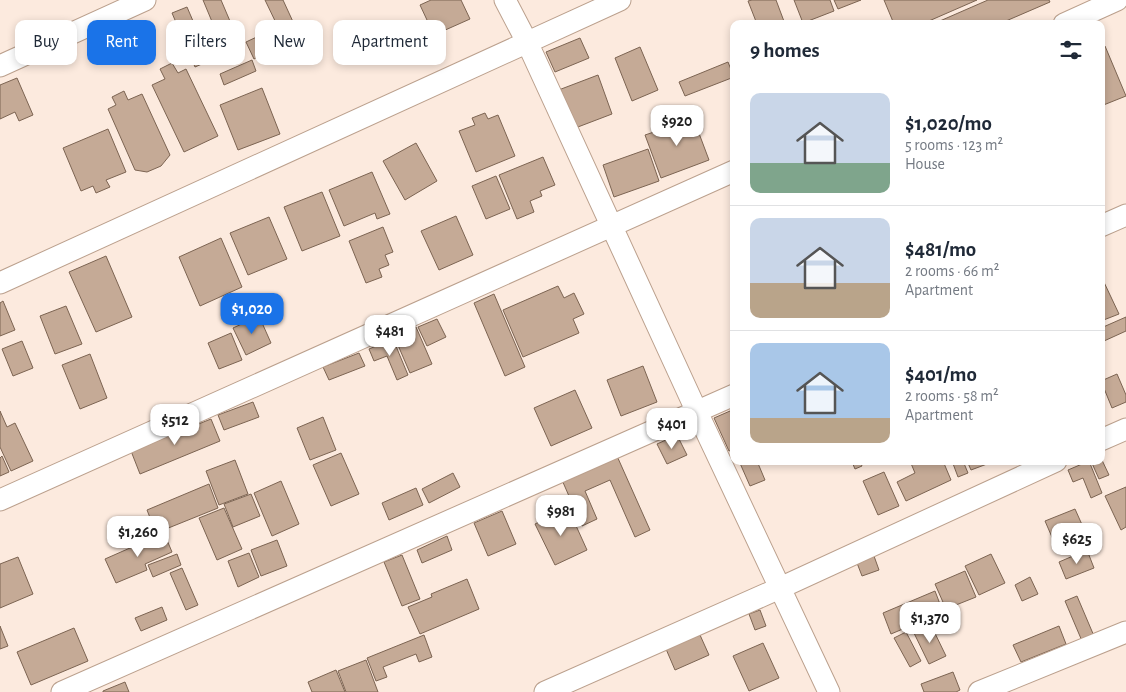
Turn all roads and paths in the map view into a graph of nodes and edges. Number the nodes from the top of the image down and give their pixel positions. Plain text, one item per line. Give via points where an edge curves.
1 (145, 0) edge
2 (505, 0) edge
3 (620, 0) edge
4 (1117, 0) edge
5 (1073, 20) edge
6 (527, 42) junction
7 (0, 66) edge
8 (730, 174) edge
9 (1126, 215) edge
10 (1105, 224) edge
11 (612, 226) junction
12 (0, 283) edge
13 (730, 397) edge
14 (697, 412) junction
15 (1126, 429) edge
16 (1105, 438) edge
17 (1047, 465) edge
18 (0, 500) edge
19 (780, 588) junction
20 (1126, 632) edge
21 (62, 692) edge
22 (545, 692) edge
23 (829, 692) edge
24 (979, 692) edge

1 - 7 street
2 - 6 street
3 - 6 street
4 - 5 street
6 - 11 street
6 - 12 street
8 - 11 street
9 - 10 street
11 - 14 street
11 - 18 street
13 - 14 street
14 - 19 street
14 - 21 street
15 - 16 street
17 - 19 street
19 - 22 street
19 - 23 street
20 - 24 street

